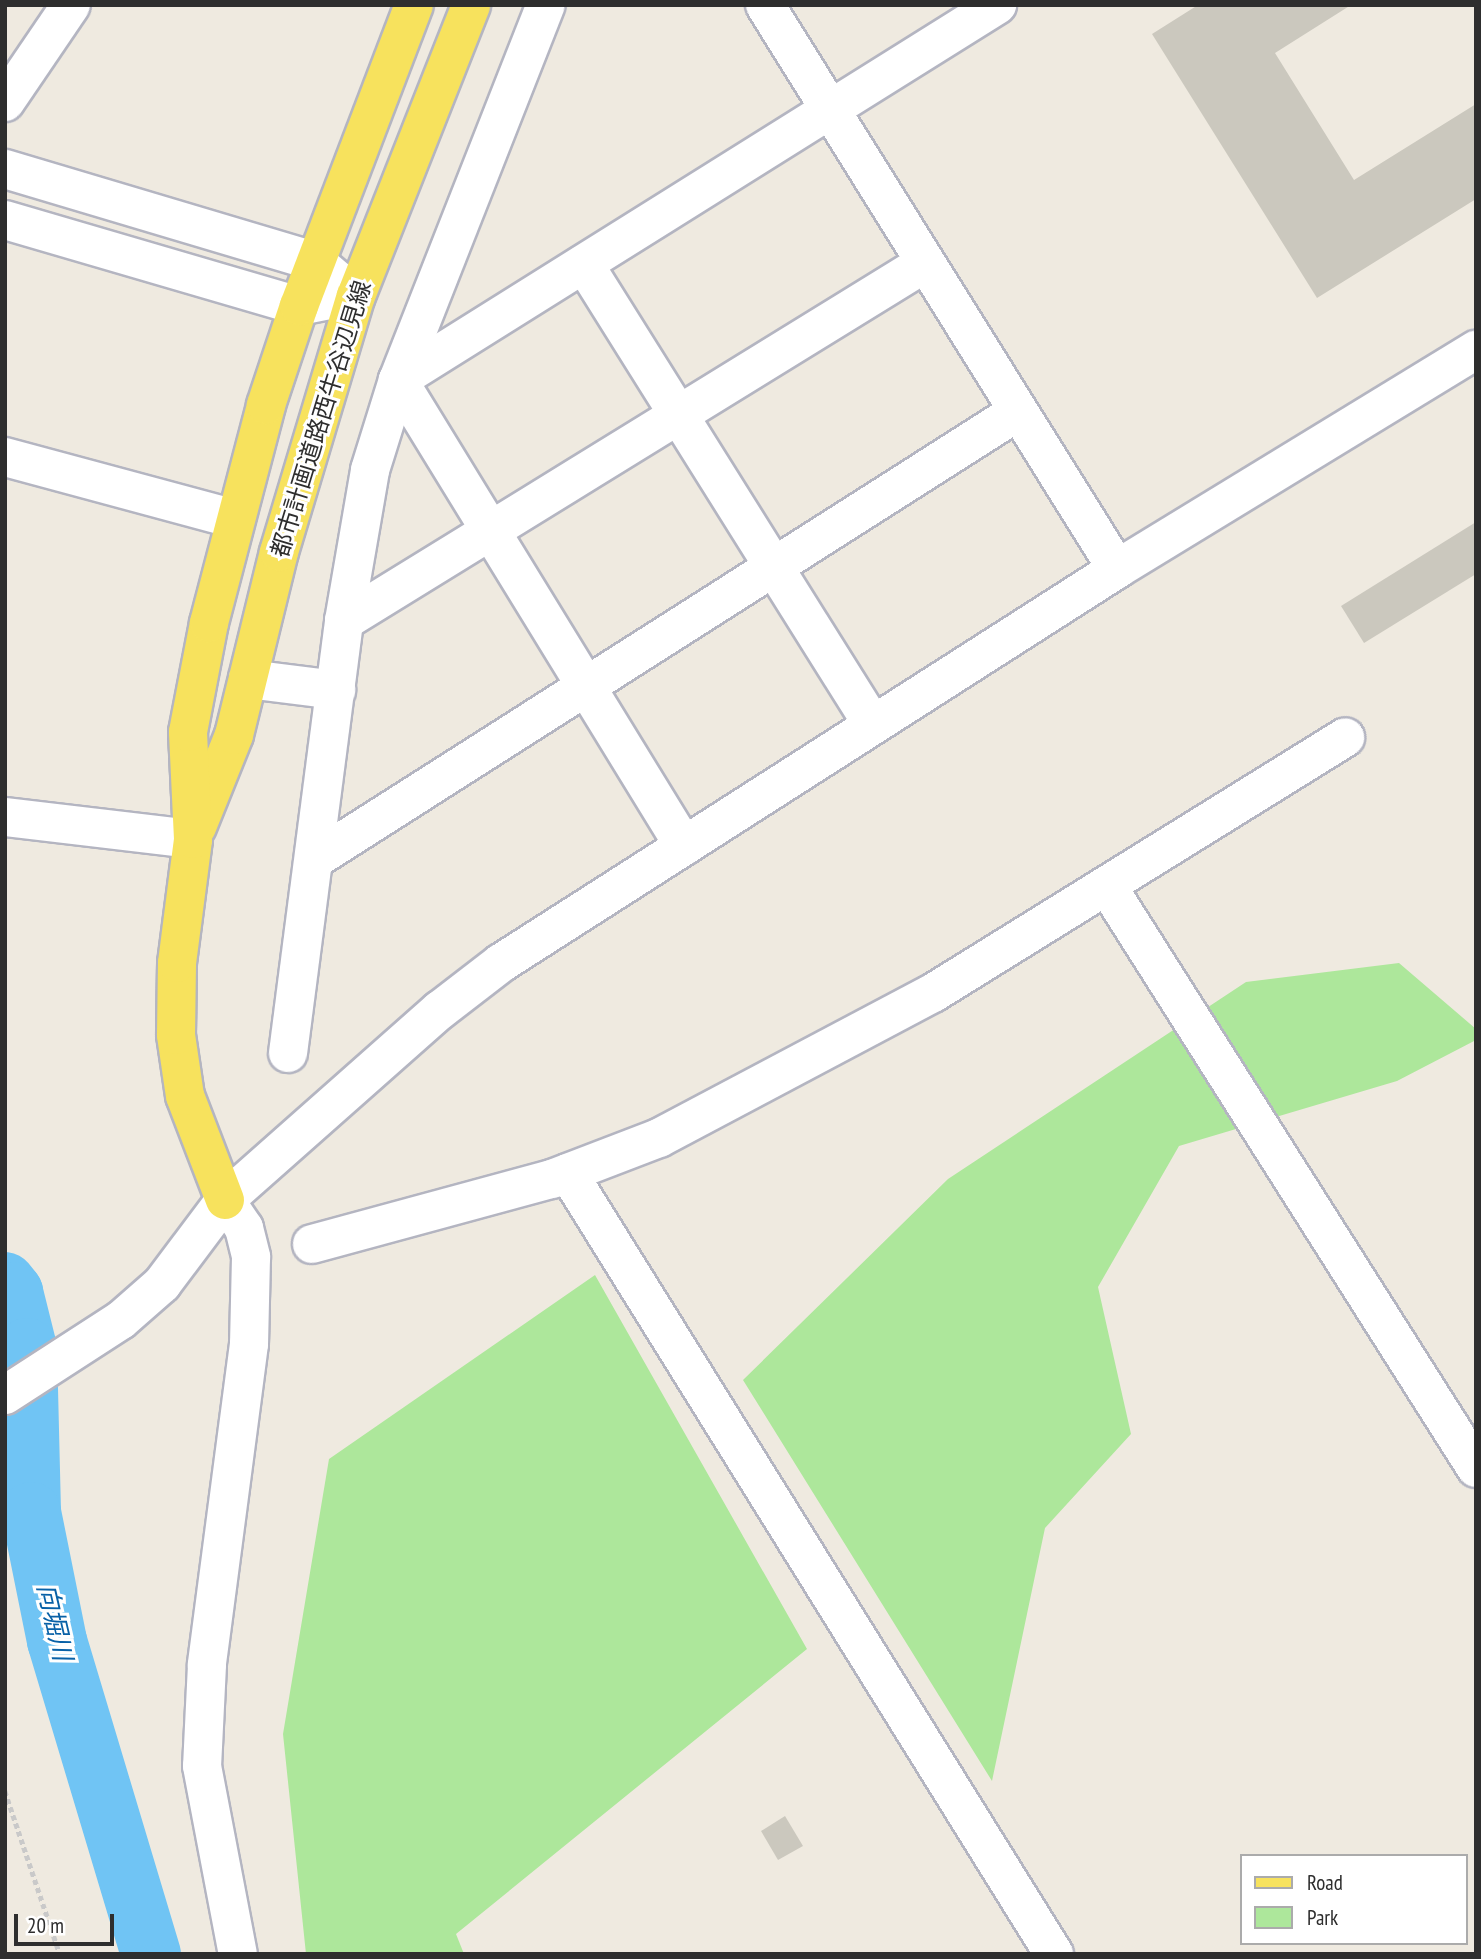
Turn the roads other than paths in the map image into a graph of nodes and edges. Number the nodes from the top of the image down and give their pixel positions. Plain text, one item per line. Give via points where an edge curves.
1 (71, 5) edge
2 (414, 5) edge
3 (471, 5) edge
4 (546, 5) edge
5 (765, 5) edge
6 (997, 5) edge
7 (5, 103) edge
8 (831, 110) junction
9 (5, 169) edge
10 (5, 220) edge
11 (316, 262) junction
12 (925, 263) junction
13 (584, 264) junction
14 (356, 296) junction
15 (299, 306) junction
16 (1476, 349) edge
17 (398, 380) junction
18 (1017, 412) junction
19 (678, 415) junction
20 (5, 457) edge
21 (234, 519) junction
22 (491, 530) junction
23 (774, 566) junction
24 (1117, 569) junction
25 (344, 621) junction
26 (248, 679) junction
27 (586, 686) junction
28 (336, 690) junction
29 (873, 725) junction
30 (1345, 738) dead end
31 (5, 817) edge
32 (193, 839) junction
33 (684, 846) junction
34 (314, 859) junction
35 (1107, 886) junction
36 (288, 1053) dead end
37 (568, 1173) junction
38 (225, 1200) junction
39 (312, 1244) dead end
40 (5, 1395) edge
41 (1476, 1468) edge
42 (238, 1954) edge
43 (1054, 1954) edge

1 - 7 street
2 - 11 main road, 都市計画道路西牛谷辺見線
3 - 14 main road, 都市計画道路西牛谷辺見線
4 - 17 street
5 - 8 street
6 - 8 street
8 - 12 street
8 - 13 street
9 - 11 street
10 - 15 street
11 - 14 street
11 - 15 main road, 都市計画道路西牛谷辺見線
12 - 18 street
12 - 19 street
13 - 17 street
13 - 19 street
14 - 15 street
14 - 26 main road, 都市計画道路西牛谷辺見線 via 311,439
15 - 21 main road, 都市計画道路西牛谷辺見線
16 - 24 street
17 - 22 street
17 - 25 street via 370,470
18 - 23 street
18 - 24 street
19 - 22 street
19 - 23 street
20 - 21 street
21 - 32 main road, 都市計画道路西牛谷辺見線 via 188,732
22 - 25 street
22 - 27 street
23 - 27 street
23 - 29 street
24 - 29 street
25 - 28 street
26 - 28 street
26 - 32 main road, 都市計画道路西牛谷辺見線 via 234,735
27 - 33 street
27 - 34 street
28 - 34 street
29 - 33 street
30 - 35 street
31 - 32 street
32 - 38 main road, 都市計画道路西牛谷辺見線 via 177,963 176,1035 185,1096
33 - 38 street via 501,963 440,1010
34 - 36 street
35 - 37 street via 933,993 659,1138
35 - 41 street
37 - 39 street
37 - 43 street
38 - 40 street via 162,1284 121,1320
38 - 42 street via 244,1228 251,1257 249,1344 207,1665 202,1766

